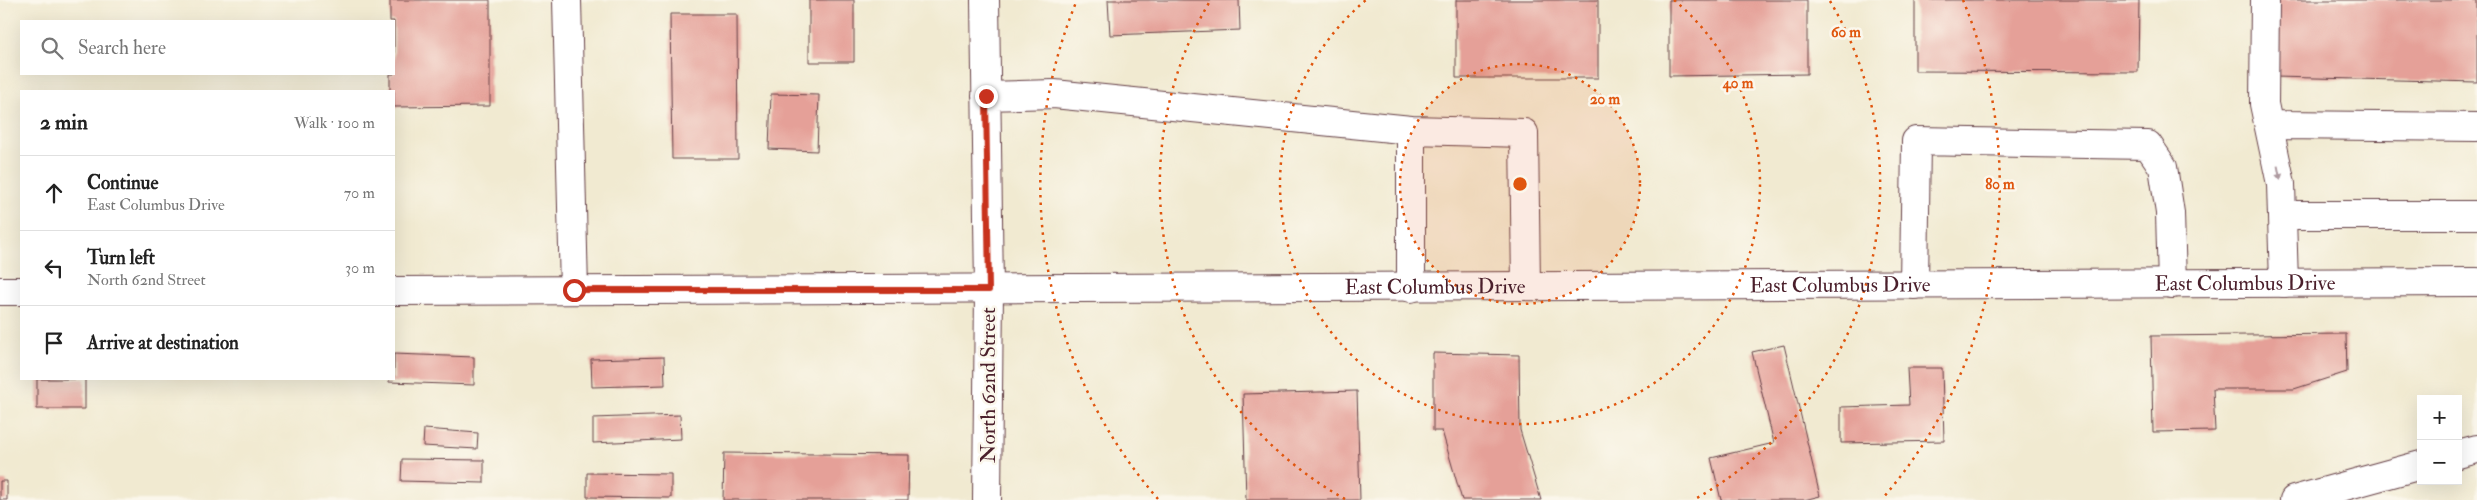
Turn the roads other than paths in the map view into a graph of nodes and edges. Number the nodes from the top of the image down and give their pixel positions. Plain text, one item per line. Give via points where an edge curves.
1 (567, 0) edge
2 (985, 0) edge
3 (2265, 0) edge
4 (986, 96) junction
5 (2270, 126) junction
6 (2477, 127) edge
7 (1411, 130) junction
8 (2282, 214) junction
9 (2477, 215) edge
10 (2477, 282) edge
11 (2284, 283) junction
12 (2172, 284) junction
13 (1914, 285) junction
14 (1526, 286) junction
15 (1411, 288) junction
16 (574, 290) junction
17 (989, 290) junction
18 (0, 291) edge
19 (20, 291) edge
20 (395, 291) edge
21 (2477, 449) edge
22 (2462, 453) edge
23 (2417, 466) edge
24 (987, 500) edge
25 (2294, 500) edge

1 - 16 main road
2 - 4 main road, North 62nd Street
3 - 5 main road via 2264,104
4 - 7 main road via 1054,94
4 - 17 main road, North 62nd Street
5 - 6 main road
5 -> 8 main road via 2281,184
7 - 14 main road via 1524,133
7 - 15 main road
8 - 9 main road
8 - 11 main road
10 - 11 main road, East Columbus Drive
11 - 12 main road, East Columbus Drive
12 - 13 main road, East Columbus Drive
12 - 13 main road via 2170,213 2163,167 2148,145 1916,141
13 - 14 main road, East Columbus Drive
14 - 15 main road, East Columbus Drive
15 - 17 main road, East Columbus Drive
16 - 17 main road, East Columbus Drive
16 - 20 main road, East Columbus Drive
17 - 24 main road, North 62nd Street
18 - 19 main road
21 - 22 main road
23 - 25 main road

